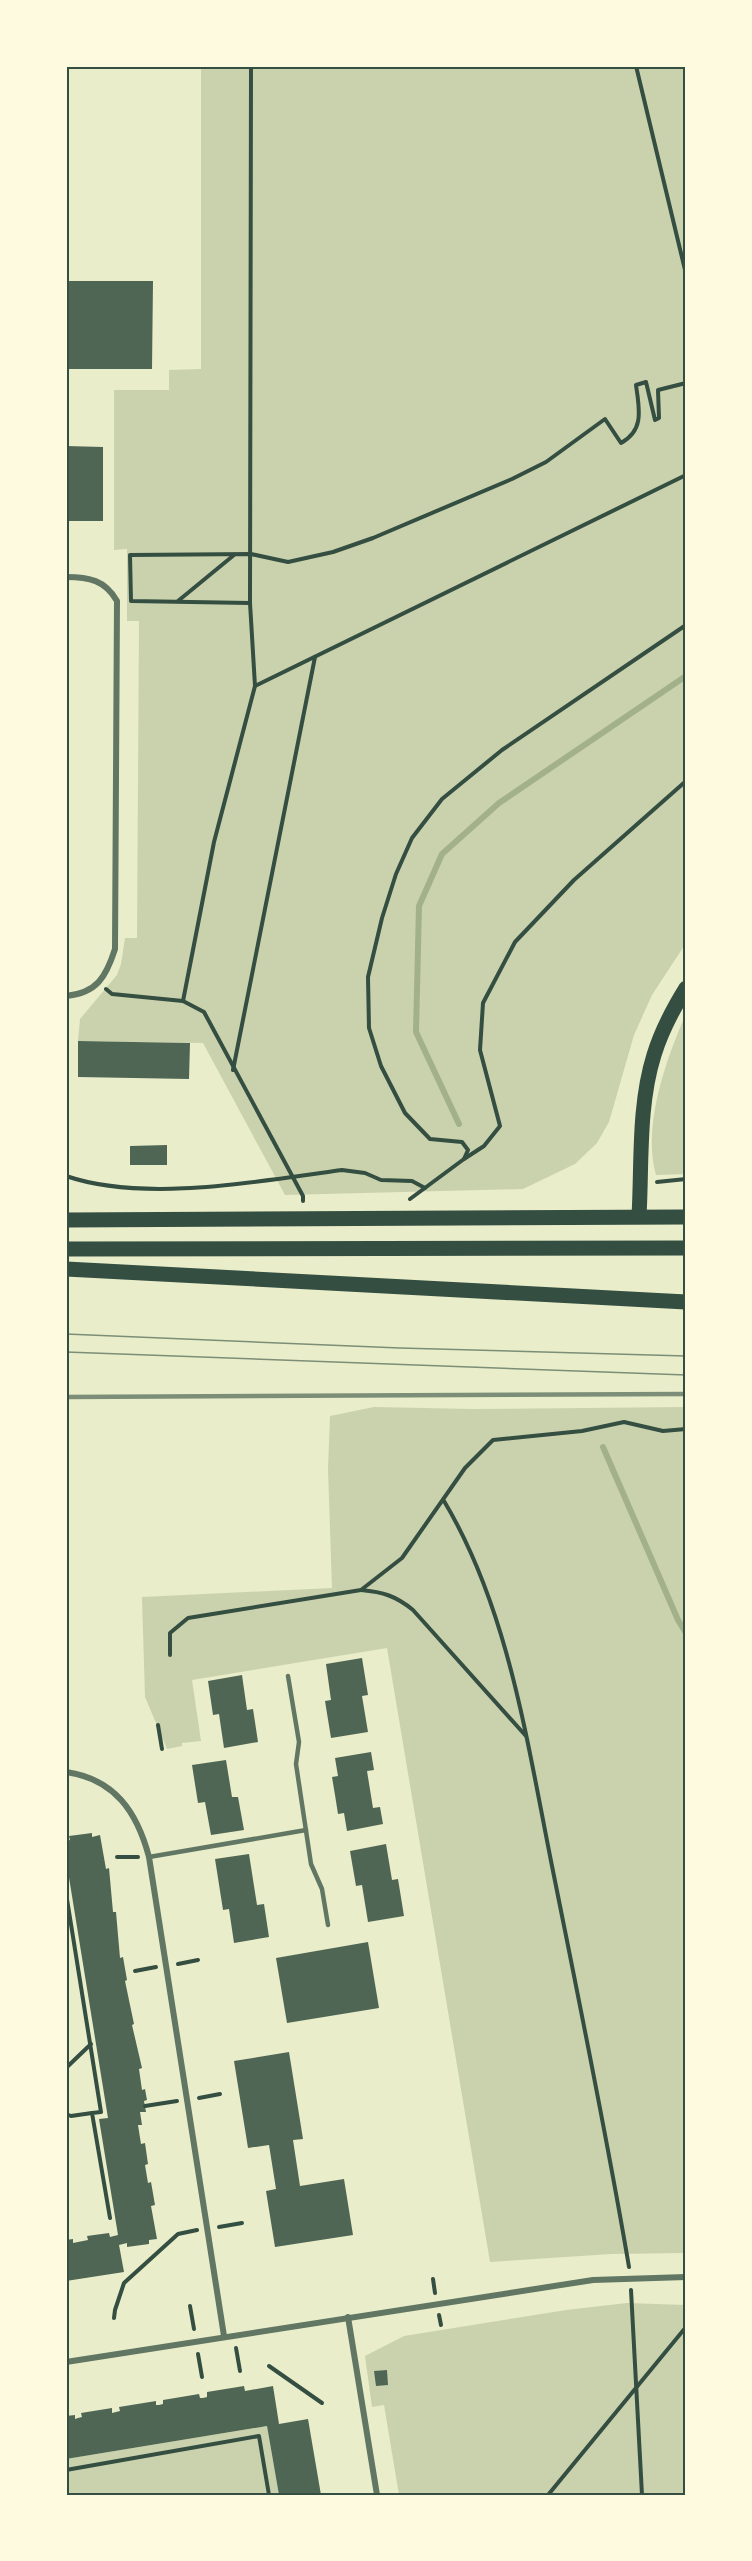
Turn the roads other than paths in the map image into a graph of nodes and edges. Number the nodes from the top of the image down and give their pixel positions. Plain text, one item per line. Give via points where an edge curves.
1 (66, 577) edge
2 (686, 988) edge
3 (66, 996) edge
4 (639, 1216) junction
5 (686, 1217) edge
6 (66, 1220) edge
7 (686, 1248) edge
8 (66, 1250) edge
9 (66, 1269) edge
10 (686, 1302) edge
11 (288, 1676) dead end
12 (66, 1772) edge
13 (306, 1830) junction
14 (149, 1857) junction
15 (328, 1925) dead end
16 (686, 2277) edge
17 (348, 2317) junction
18 (224, 2336) junction
19 (66, 2362) edge
20 (377, 2495) edge

1 - 3 street via 96,581 111,591 117,601 115,949 109,969 99,983 83,994
2 - 4 main road via 653,1055 644,1110
4 - 5 main road
4 - 6 main road
7 - 8 main road
9 - 10 main road
11 - 13 lane via 299,1742 296,1764
12 - 14 street via 84,1774 111,1790 128,1807 142,1831
13 - 14 lane
13 - 15 lane
14 - 18 street
16 - 17 street via 593,2280
17 - 18 street
17 - 20 street
18 - 19 street

